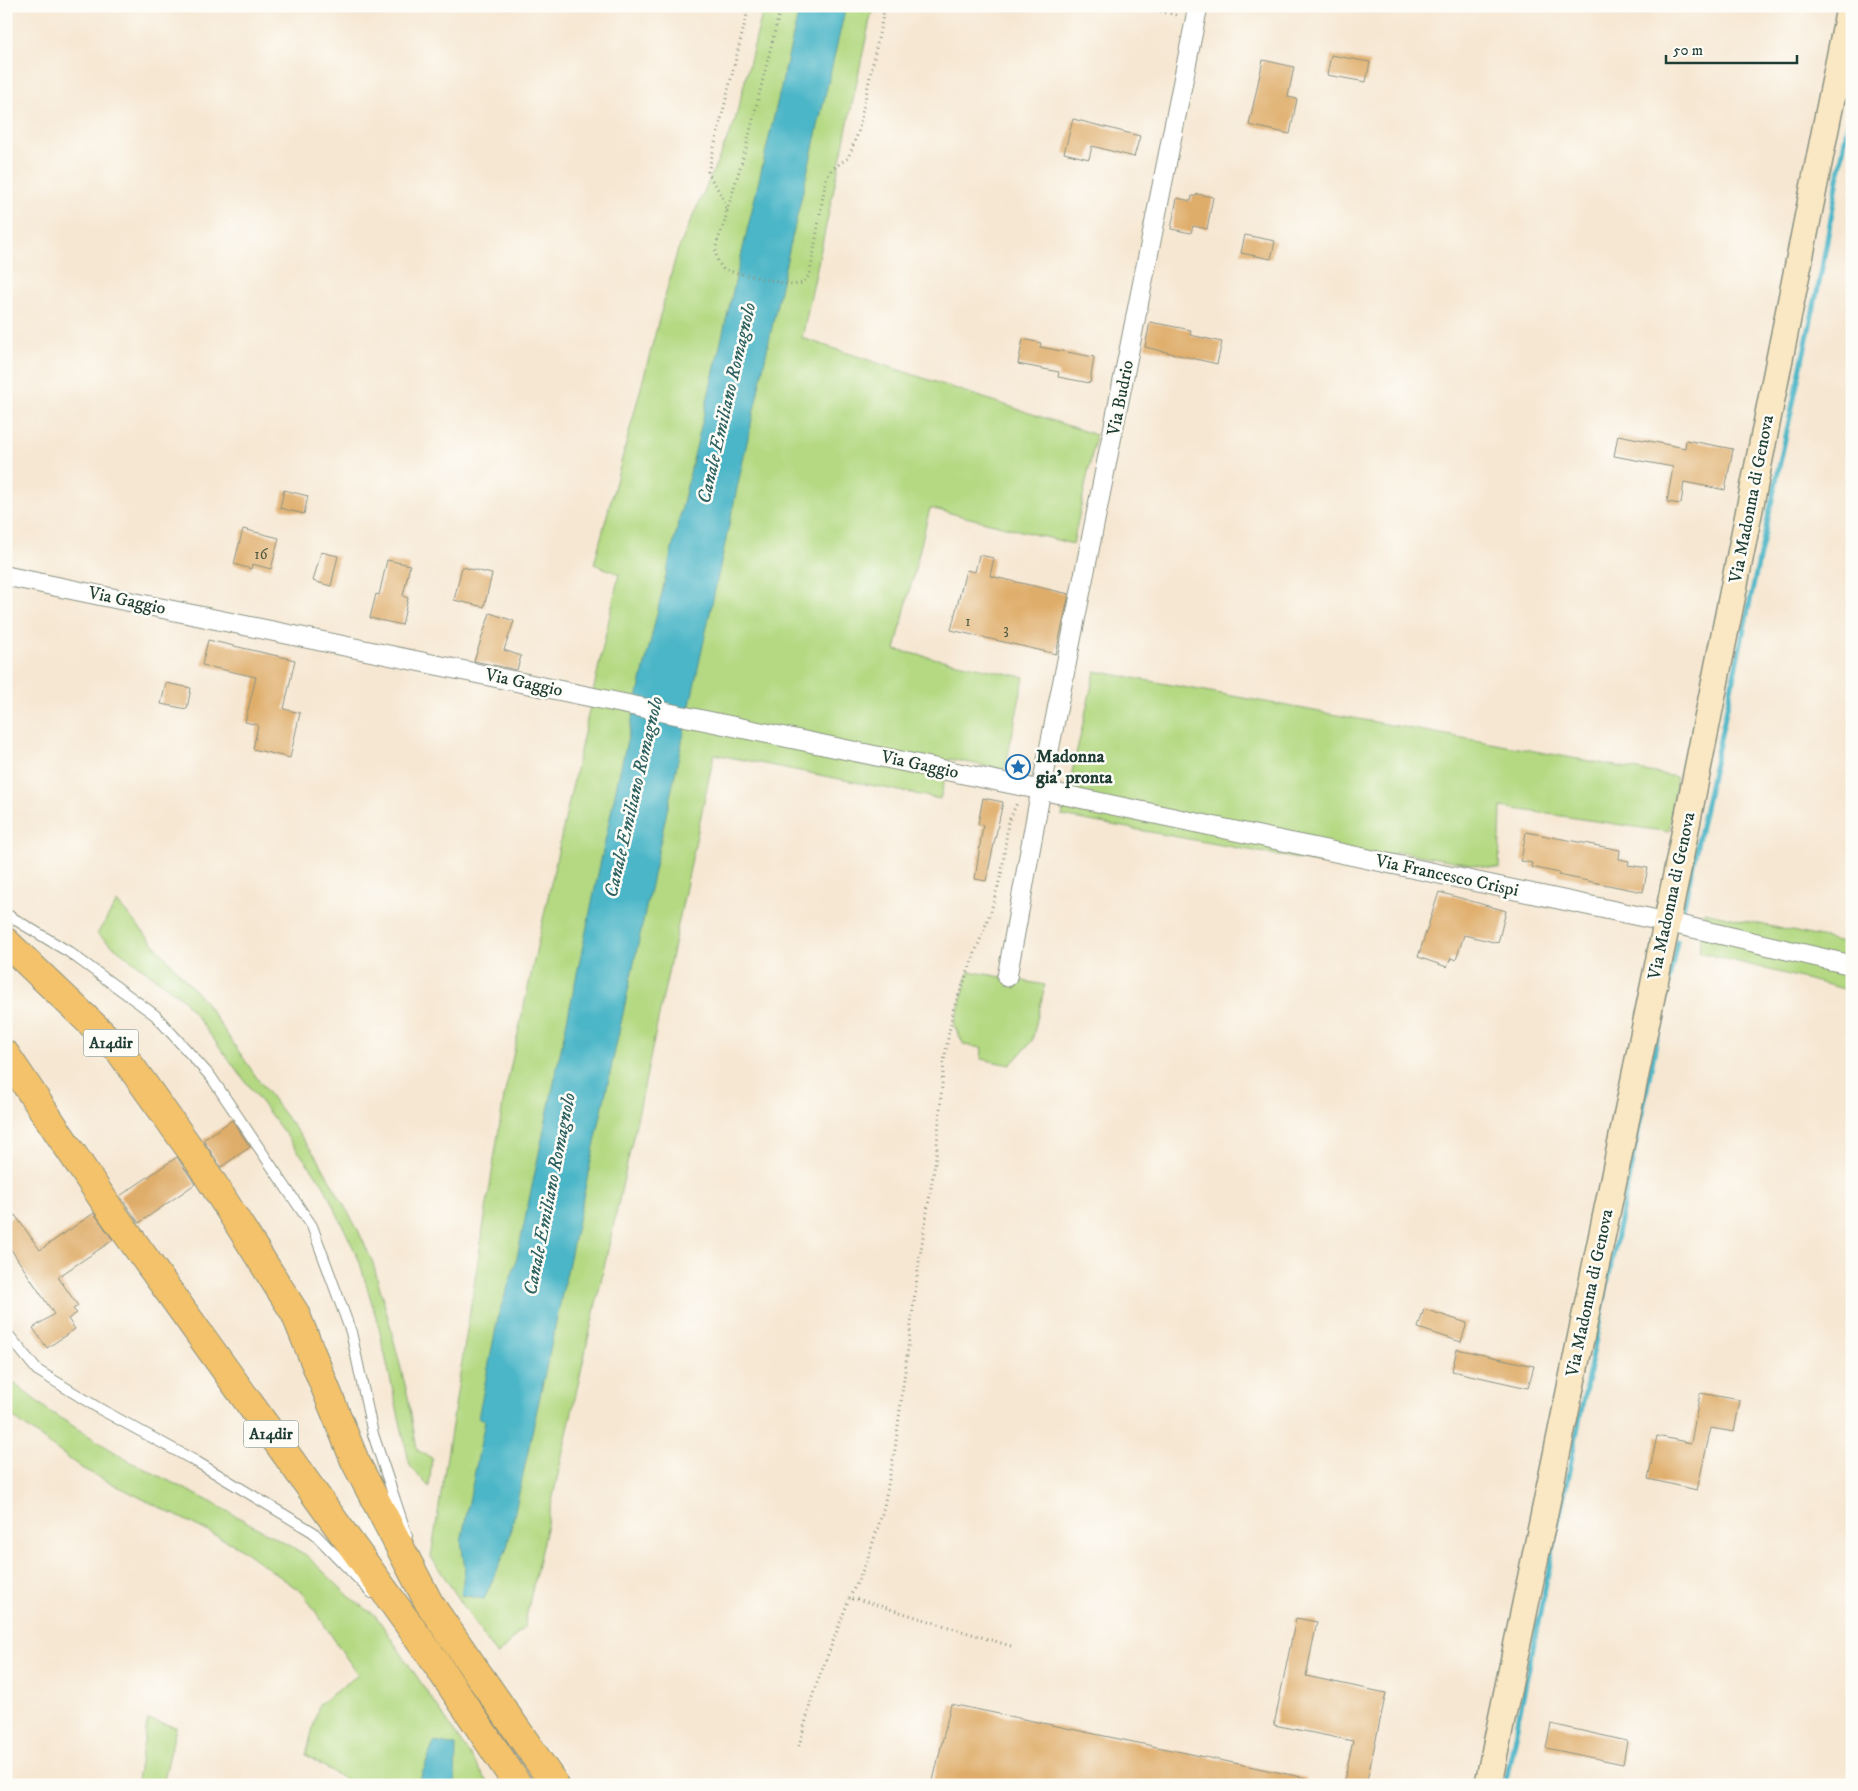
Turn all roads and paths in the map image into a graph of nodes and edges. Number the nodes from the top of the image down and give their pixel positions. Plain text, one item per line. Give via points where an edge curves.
1 (749, 6) edge
2 (782, 6) edge
3 (885, 6) edge
4 (1141, 6) edge
5 (1850, 6) edge
6 (1196, 13) edge
7 (726, 213) junction
8 (6, 576) edge
9 (1036, 789) junction
10 (6, 914) edge
11 (1667, 922) junction
12 (6, 942) edge
13 (1852, 965) edge
14 (1007, 977) dead end
15 (6, 1055) edge
16 (6, 1332) edge
17 (848, 1599) junction
18 (429, 1603) junction
19 (1011, 1646) dead end
20 (430, 1654) junction
21 (799, 1746) dead end
22 (518, 1785) edge
23 (555, 1785) edge
24 (1488, 1785) edge

1 - 7 path via 708,172 723,196
2 - 7 path
3 - 7 path via 858,133 848,158 832,169 826,178 810,274 803,283 792,285 724,270 717,262 716,243
4 - 6 path
5 - 11 main road, Via Madonna di Genova
6 - 9 street, Via Budrio
8 - 9 street, Via Gaggio
9 - 11 street, Via Francesco Crispi
9 - 14 street, Via Budrio
9 - 17 path via 1015,806 1008,824 1002,871 993,903 953,1010 895,1449 883,1512 867,1561
10 - 18 lane via 69,952 155,1015 211,1077 312,1226 351,1332 373,1434
11 - 13 street, Via Francesco Crispi
11 - 24 main road, Via Madonna di Genova
12 - 18 highway, A14dir via 119,1050 198,1160 295,1313 354,1461
15 - 20 highway, A14dir via 113,1214
16 - 20 lane via 37,1370 313,1532
17 - 19 path
17 - 21 path via 813,1694
18 - 23 highway, A14dir
20 - 22 highway, A14dir

